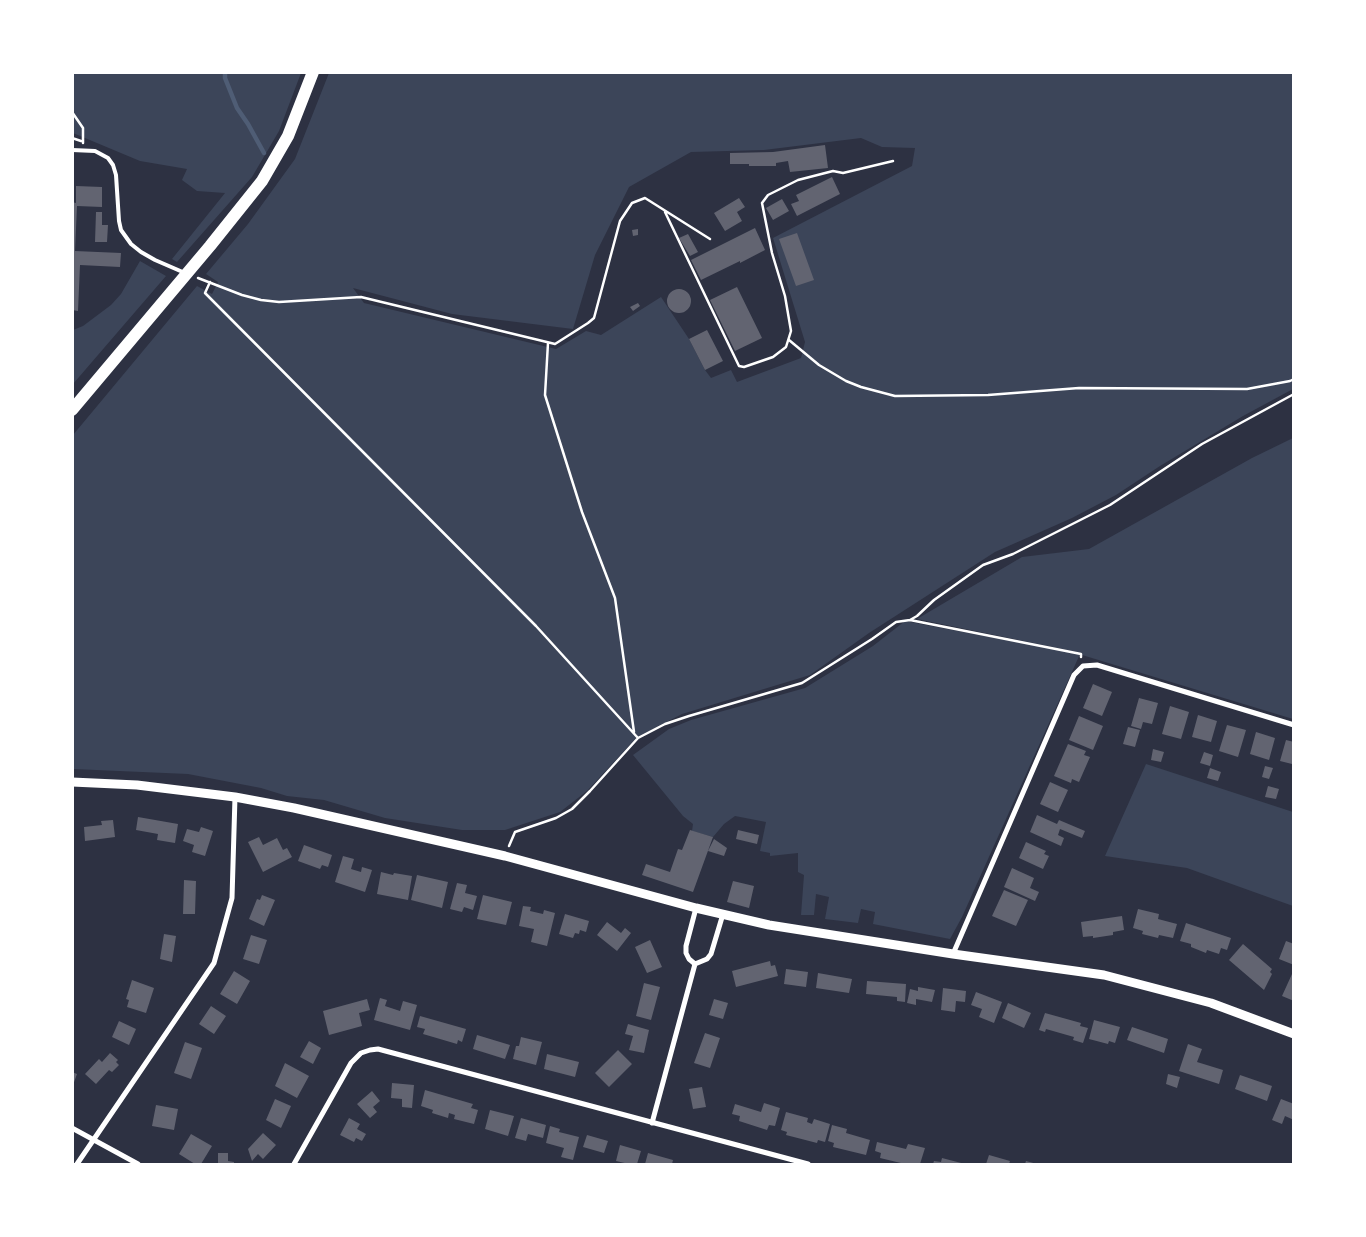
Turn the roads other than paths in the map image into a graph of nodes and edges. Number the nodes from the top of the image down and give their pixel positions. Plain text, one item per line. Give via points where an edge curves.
1 (313, 72) edge
2 (72, 150) edge
3 (187, 274) junction
4 (72, 410) edge
5 (1294, 725) edge
6 (72, 782) edge
7 (235, 797) junction
8 (696, 908) junction
9 (723, 914) junction
10 (953, 954) junction
11 (695, 964) junction
12 (1294, 1034) edge
13 (652, 1123) junction
14 (72, 1128) edge
15 (94, 1140) junction
16 (77, 1164) edge
17 (138, 1164) edge
18 (294, 1164) edge
19 (808, 1164) edge

1 - 3 main road via 288,136 262,181
2 - 3 lane via 103,154 108,158 116,175 121,230 141,252
3 - 4 main road
5 - 10 street via 1097,666 1083,666 1074,675
6 - 7 street via 137,785
7 - 8 street via 505,856
7 - 15 street via 232,898 214,963
8 - 9 street
8 - 11 street via 686,946 686,954
9 - 10 street via 769,925
9 - 11 street via 711,954 708,959
10 - 12 street via 1104,975 1211,1004
11 - 13 street
13 - 18 street via 378,1049 362,1053 351,1063
13 - 19 street
14 - 15 street
15 - 16 street
15 - 17 street

